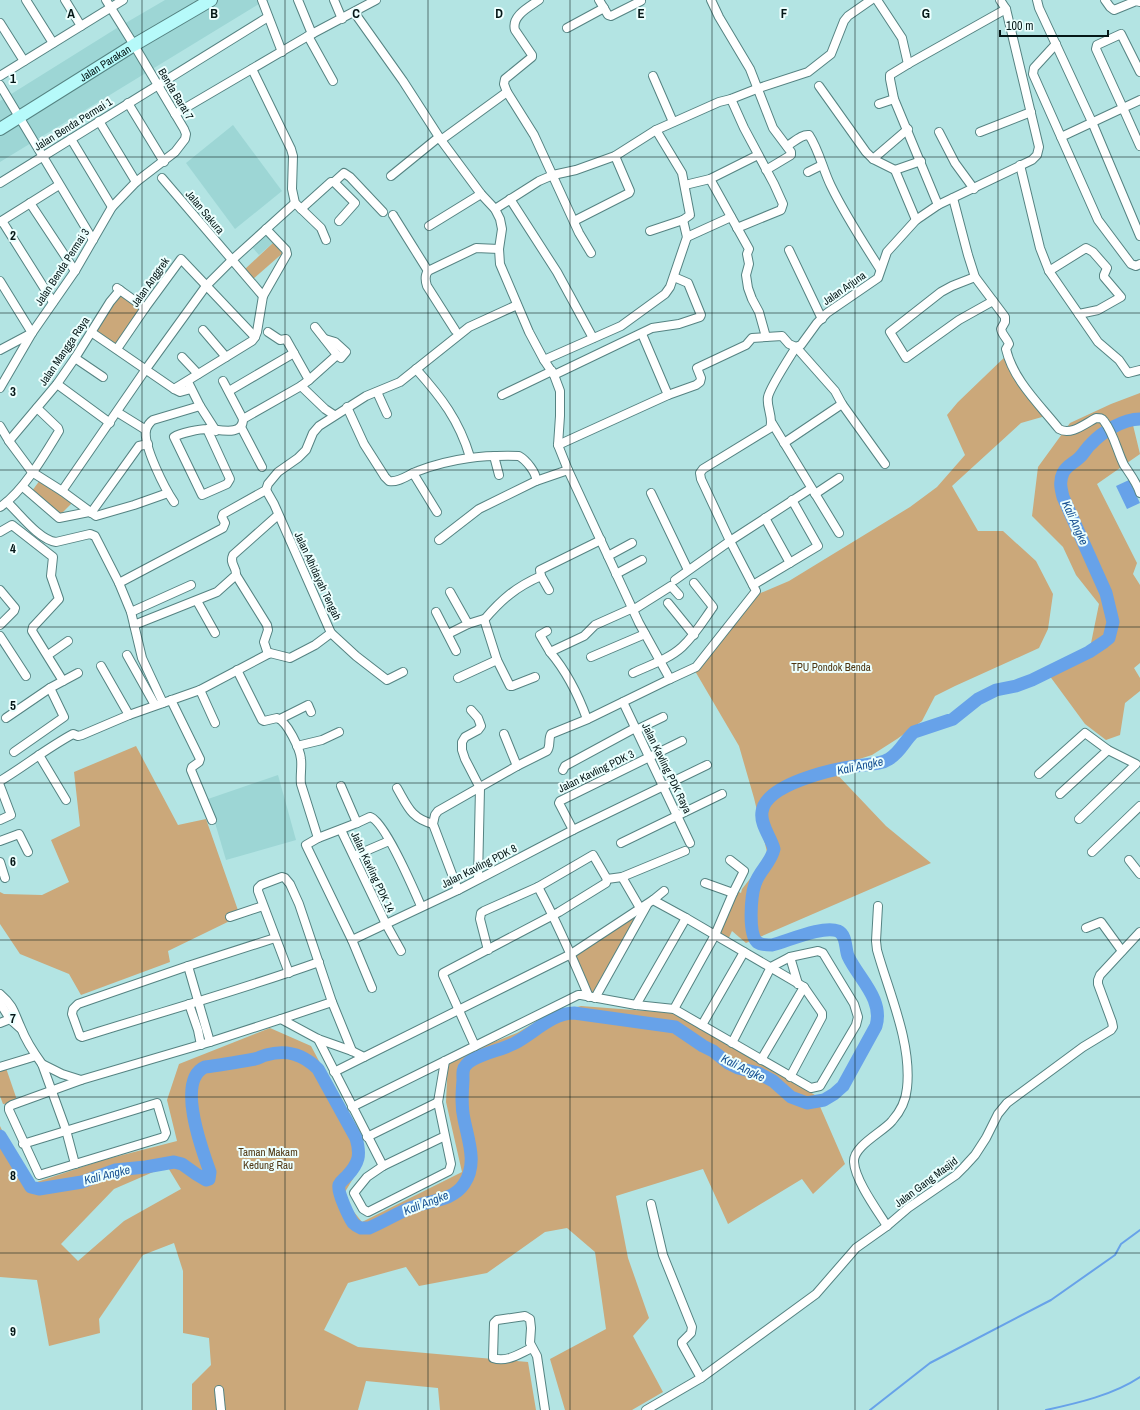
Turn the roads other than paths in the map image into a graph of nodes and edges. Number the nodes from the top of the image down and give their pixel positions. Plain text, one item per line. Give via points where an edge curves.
1 (26, 0) edge
2 (65, 0) edge
3 (106, 0) edge
4 (123, 0) edge
5 (211, 0) edge
6 (262, 0) edge
7 (298, 0) edge
8 (334, 0) edge
9 (539, 0) edge
10 (599, 0) edge
11 (711, 0) edge
12 (871, 0) edge
13 (877, 0) edge
14 (1000, 0) edge
15 (1037, 0) edge
16 (1105, 0) edge
17 (372, 1) edge
18 (641, 1) edge
19 (1140, 2) edge
20 (110, 8) junction
21 (604, 8) junction
22 (1006, 9) junction
23 (354, 12) junction
24 (268, 17) junction
25 (342, 19) junction
26 (0, 23) edge
27 (81, 26) junction
28 (567, 28) dead end
29 (310, 35) junction
30 (53, 43) junction
31 (1056, 44) junction
32 (134, 45) junction
33 (282, 52) junction
34 (24, 61) junction
35 (908, 64) junction
36 (252, 69) junction
37 (1140, 72) edge
38 (0, 76) edge
39 (653, 76) dead end
40 (333, 81) dead end
41 (0, 85) edge
42 (158, 85) junction
43 (819, 86) dead end
44 (759, 88) junction
45 (507, 92) junction
46 (894, 98) junction
47 (731, 99) junction
48 (1140, 100) edge
49 (128, 103) junction
50 (879, 104) dead end
51 (1123, 108) junction
52 (1031, 112) junction
53 (175, 114) junction
54 (19, 117) junction
55 (99, 121) junction
56 (673, 122) junction
57 (1092, 122) junction
58 (0, 129) edge
59 (908, 129) junction
60 (656, 130) junction
61 (939, 132) dead end
62 (980, 132) dead end
63 (1061, 137) junction
64 (70, 139) junction
65 (440, 139) junction
66 (787, 146) junction
67 (1140, 146) edge
68 (758, 155) junction
69 (42, 156) junction
70 (615, 156) junction
71 (873, 159) junction
72 (921, 161) junction
73 (164, 162) junction
74 (822, 165) junction
75 (1020, 165) junction
76 (154, 169) joint
77 (766, 170) junction
78 (895, 170) junction
79 (808, 172) dead end
80 (553, 175) junction
81 (391, 176) dead end
82 (162, 178) dead end
83 (710, 179) junction
84 (136, 182) junction
85 (334, 182) junction
86 (0, 183) edge
87 (59, 185) junction
88 (685, 186) junction
89 (974, 189) junction
90 (481, 194) junction
91 (953, 198) junction
92 (510, 199) junction
93 (30, 203) junction
94 (295, 203) junction
95 (938, 205) junction
96 (112, 207) junction
97 (301, 209) junction
98 (495, 209) junction
99 (383, 212) dead end
100 (393, 215) dead end
101 (731, 217) junction
102 (683, 220) junction
103 (916, 220) junction
104 (1, 221) edge
105 (339, 221) dead end
106 (574, 221) junction
107 (429, 226) dead end
108 (737, 228) junction
109 (266, 229) junction
110 (650, 231) dead end
111 (1140, 236) edge
112 (687, 237) junction
113 (93, 240) junction
114 (326, 240) dead end
115 (499, 249) junction
116 (789, 250) dead end
117 (591, 253) dead end
118 (232, 260) junction
119 (1140, 264) edge
120 (880, 269) junction
121 (75, 271) junction
122 (428, 271) junction
123 (1049, 271) junction
124 (975, 276) junction
125 (674, 277) junction
126 (0, 281) edge
127 (206, 286) junction
128 (263, 296) junction
129 (993, 301) junction
130 (53, 302) junction
131 (517, 305) junction
132 (145, 308) junction
133 (1079, 314) junction
134 (822, 318) junction
135 (315, 326) dead end
136 (203, 330) dead end
137 (455, 330) dead end
138 (91, 332) junction
139 (268, 332) dead end
140 (32, 333) junction
141 (642, 334) junction
142 (255, 337) junction
143 (766, 337) junction
144 (593, 338) junction
145 (796, 347) junction
146 (1, 348) edge
147 (117, 350) junction
148 (294, 353) junction
149 (182, 357) dead end
150 (226, 357) junction
151 (75, 358) junction
152 (544, 360) junction
153 (146, 369) junction
154 (416, 369) junction
155 (1140, 370) edge
156 (553, 373) junction
157 (198, 374) junction
158 (103, 377) dead end
159 (187, 380) junction
160 (309, 380) junction
161 (223, 381) dead end
162 (56, 384) junction
163 (301, 386) junction
164 (0, 388) edge
165 (191, 388) junction
166 (174, 389) junction
167 (229, 391) junction
168 (377, 392) junction
169 (668, 395) junction
170 (502, 396) dead end
171 (842, 404) junction
172 (200, 406) junction
173 (346, 407) junction
174 (37, 408) junction
175 (117, 412) junction
176 (387, 414) dead end
177 (334, 415) junction
178 (110, 423) junction
179 (242, 423) junction
180 (772, 423) junction
181 (0, 426) edge
182 (207, 429) junction
183 (146, 430) junction
184 (216, 431) junction
185 (9, 441) junction
186 (784, 443) junction
187 (148, 444) junction
188 (558, 445) junction
189 (494, 456) junction
190 (470, 457) junction
191 (886, 464) dead end
192 (262, 467) dead end
193 (568, 470) junction
194 (32, 472) junction
195 (413, 473) junction
196 (499, 475) dead end
197 (839, 478) dead end
198 (536, 481) junction
199 (22, 487) junction
200 (266, 490) junction
201 (62, 491) junction
202 (811, 492) junction
203 (168, 493) junction
204 (651, 493) dead end
205 (1140, 493) edge
206 (792, 500) junction
207 (174, 502) dead end
208 (3, 504) edge
209 (437, 512) dead end
210 (90, 513) junction
211 (278, 515) junction
212 (765, 518) junction
213 (0, 532) edge
214 (839, 533) dead end
215 (439, 540) dead end
216 (601, 540) junction
217 (730, 541) junction
218 (632, 544) dead end
219 (608, 556) junction
220 (642, 560) dead end
221 (790, 563) junction
222 (688, 570) junction
223 (616, 574) junction
224 (236, 576) junction
225 (541, 576) junction
226 (675, 580) dead end
227 (119, 583) junction
228 (694, 583) dead end
229 (191, 585) dead end
230 (755, 588) junction
231 (0, 590) edge
232 (549, 590) dead end
233 (450, 592) dead end
234 (679, 595) dead end
235 (197, 601) junction
236 (668, 603) dead end
237 (633, 609) junction
238 (131, 612) junction
239 (436, 612) dead end
240 (484, 620) junction
241 (468, 624) junction
242 (0, 625) edge
243 (134, 625) junction
244 (547, 630) dead end
245 (215, 633) dead end
246 (331, 633) junction
247 (448, 634) junction
248 (645, 634) junction
249 (694, 634) junction
250 (0, 636) edge
251 (68, 641) dead end
252 (456, 651) dead end
253 (550, 652) junction
254 (268, 654) junction
255 (48, 655) junction
256 (127, 655) dead end
257 (591, 657) dead end
258 (497, 660) junction
259 (660, 662) junction
260 (101, 666) dead end
261 (237, 670) junction
262 (403, 672) dead end
263 (78, 673) dead end
264 (633, 673) dead end
265 (26, 676) dead end
266 (535, 677) dead end
267 (458, 678) dead end
268 (670, 679) junction
269 (63, 681) junction
270 (50, 688) junction
271 (200, 690) junction
272 (171, 700) junction
273 (623, 702) junction
274 (159, 704) junction
275 (471, 710) dead end
276 (311, 712) dead end
277 (129, 715) junction
278 (663, 717) dead end
279 (6, 718) dead end
280 (280, 719) junction
281 (587, 719) junction
282 (215, 723) dead end
283 (636, 729) junction
284 (339, 732) dead end
285 (504, 734) dead end
286 (682, 741) dead end
287 (297, 746) junction
288 (1108, 750) junction
289 (14, 752) dead end
290 (39, 756) junction
291 (650, 758) junction
292 (707, 765) dead end
293 (1138, 765) edge
294 (517, 766) junction
295 (563, 770) dead end
296 (1038, 774) dead end
297 (0, 781) edge
298 (0, 786) edge
299 (341, 786) dead end
300 (663, 787) junction
301 (397, 788) dead end
302 (480, 788) junction
303 (722, 794) dead end
304 (1060, 794) dead end
305 (66, 800) dead end
306 (1140, 806) edge
307 (678, 816) junction
308 (1079, 819) dead end
309 (0, 820) edge
310 (212, 820) dead end
311 (357, 823) junction
312 (433, 824) junction
313 (341, 830) junction
314 (573, 830) junction
315 (318, 838) junction
316 (389, 840) junction
317 (0, 841) edge
318 (621, 843) dead end
319 (690, 843) dead end
320 (685, 851) dead end
321 (28, 852) dead end
322 (1092, 852) dead end
323 (354, 856) junction
324 (730, 860) dead end
325 (1129, 860) dead end
326 (0, 862) edge
327 (1140, 874) edge
328 (622, 877) junction
329 (5, 878) dead end
330 (478, 879) junction
331 (608, 879) junction
332 (705, 883) dead end
333 (538, 887) junction
334 (458, 890) junction
335 (664, 891) dead end
336 (733, 893) junction
337 (650, 902) junction
338 (264, 906) junction
339 (421, 906) junction
340 (878, 906) dead end
341 (640, 908) junction
342 (553, 915) junction
343 (230, 917) dead end
344 (686, 918) junction
345 (386, 924) junction
346 (1086, 928) dead end
347 (1140, 932) edge
348 (715, 935) junction
349 (275, 938) junction
350 (352, 940) junction
351 (488, 950) junction
352 (401, 951) dead end
353 (1122, 951) junction
354 (744, 952) junction
355 (571, 954) junction
356 (790, 957) junction
357 (319, 962) junction
358 (188, 966) junction
359 (771, 967) junction
360 (288, 973) junction
361 (801, 986) junction
362 (372, 988) dead end
363 (0, 994) edge
364 (592, 998) junction
365 (332, 1002) junction
366 (0, 1003) edge
367 (193, 1003) junction
368 (636, 1006) junction
369 (674, 1008) junction
370 (458, 1009) junction
371 (10, 1018) junction
372 (281, 1020) junction
373 (0, 1023) edge
374 (702, 1025) junction
375 (21, 1029) junction
376 (318, 1039) junction
377 (210, 1042) junction
378 (732, 1043) junction
379 (201, 1045) junction
380 (476, 1046) junction
381 (352, 1051) junction
382 (36, 1056) junction
383 (364, 1057) junction
384 (761, 1060) junction
385 (445, 1061) junction
386 (42, 1064) junction
387 (0, 1067) edge
388 (334, 1072) junction
389 (790, 1077) junction
390 (80, 1080) junction
391 (52, 1091) junction
392 (438, 1102) junction
393 (352, 1107) junction
394 (66, 1130) junction
395 (445, 1136) junction
396 (367, 1137) junction
397 (23, 1144) junction
398 (75, 1164) junction
399 (382, 1166) junction
400 (651, 1204) dead end
401 (886, 1226) junction
402 (663, 1256) junction
403 (655, 1259) dead end
404 (532, 1348) junction
405 (701, 1378) junction
406 (219, 1390) dead end
407 (658, 1407) edge
408 (221, 1410) edge
409 (544, 1410) edge
410 (646, 1410) edge

1 - 30 street
2 - 27 street
3 - 20 street, Benda Barat 7
4 - 20 street
5 - 32 street, Jalan Parakan
6 - 24 street
7 - 29 street
8 - 25 street
9 - 45 street via 516,19 515,30 532,57 505,79
10 - 21 street
11 - 44 street
12 - 44 street via 844,20 831,54 821,63 808,72
13 - 35 street via 902,38
14 - 22 street, Jalan Arjuna
15 - 31 street
16 - 19 street via 1114,10 1136,1
17 - 23 street
18 - 21 street via 611,16
20 - 27 street
20 - 32 street, Benda Barat 7
21 - 28 street
22 - 35 street
22 - 52 street, Jalan Arjuna
23 - 25 street
23 - 65 street
24 - 33 street
24 - 42 street, Jalan Benda Permai 1
25 - 29 street
26 - 34 street
27 - 30 street
29 - 33 street
29 - 40 street
30 - 34 street
31 - 57 street
31 - 63 street via 1032,72
32 - 42 street, Benda Barat 7
32 - 54 street, Jalan Parakan
33 - 36 street
34 - 38 street
35 - 46 street via 890,75
36 - 53 street
36 - 94 street via 291,149
37 - 51 street via 1121,34 1097,45 1096,48
39 - 56 street
41 - 54 street
42 - 49 street, Jalan Benda Permai 1
42 - 53 street, Benda Barat 7
43 - 71 street
44 - 47 street
44 - 66 street via 773,128
45 - 65 street
45 - 80 street via 534,135
46 - 50 street
46 - 59 street
47 - 56 street
47 - 68 street
48 - 51 street
49 - 55 street, Jalan Benda Permai 1
49 - 73 street
51 - 57 street
51 - 67 street
52 - 62 street
52 - 75 street, Jalan Arjuna via 1038,151 1032,160
53 - 73 street, Benda Barat 7 via 186,134 185,139 176,152
54 - 58 street, Jalan Parakan
54 - 69 street
55 - 64 street, Jalan Benda Permai 1
55 - 84 street
56 - 60 street
57 - 63 street
57 - 111 street
59 - 71 street
59 - 72 street
60 - 70 street
60 - 88 street via 682,173
61 - 89 street via 954,163
63 - 119 street via 1098,220 1131,264
64 - 69 street, Jalan Benda Permai 1
64 - 96 street
65 - 81 street
65 - 90 street
66 - 74 street via 807,134 810,135
66 - 77 street via 790,155
68 - 77 street
68 - 83 street
69 - 86 street, Jalan Benda Permai 1
69 - 87 street
70 - 80 street
70 - 106 street via 629,193
71 - 78 street
72 - 78 street
72 - 95 street
73 - 76 street, Benda Barat 7
74 - 79 street
74 - 120 street via 838,200
75 - 89 street, Jalan Arjuna
75 - 123 street via 1040,248
76 - 84 street, Jalan Benda Permai 3
77 - 108 street via 783,207
78 - 103 street
80 - 92 street
80 - 106 street
82 - 118 street, Jalan Sakura
83 - 88 street
83 - 101 street
84 - 96 street, Jalan Benda Permai 3
85 - 97 street via 330,182
85 - 99 street via 345,173
85 - 105 street via 355,202
87 - 93 street
87 - 113 street
88 - 102 street via 690,215
89 - 91 street, Jalan Arjuna
90 - 98 street
90 - 107 street
91 - 95 street, Jalan Arjuna
91 - 124 street
92 - 98 street
92 - 144 street via 557,272
93 - 104 street
93 - 121 street
94 - 97 street
94 - 109 street
95 - 103 street, Jalan Arjuna
96 - 113 street, Jalan Benda Permai 3
97 - 114 street via 320,228
98 - 115 street via 501,224
100 - 122 street
101 - 108 street
101 - 112 street
102 - 110 street
102 - 112 street
103 - 120 street, Jalan Arjuna via 887,252
104 - 130 street
106 - 117 street
108 - 143 street via 750,249 747,254 748,288 759,312
109 - 118 street
109 - 128 street via 287,252
112 - 125 street
113 - 121 street, Jalan Benda Permai 3
115 - 122 street via 476,248
115 - 131 street via 500,264
116 - 134 street
118 - 127 street
118 - 128 street, Jalan Sakura
120 - 134 street, Jalan Arjuna via 878,278
121 - 130 street, Jalan Benda Permai 3
122 - 137 street via 425,280 427,286
123 - 133 street
123 - 133 street via 1086,248 1107,268 1104,277 1121,297 1098,310
124 - 129 street
124 - 129 street via 942,292 890,332 906,358 959,320
125 - 141 street via 688,283 701,317 679,324 655,327
125 - 144 street via 668,291 659,299 624,324
126 - 140 street
127 - 132 street, Jalan Anggrek via 181,259
127 - 142 street
127 - 153 street
128 - 142 street
129 - 205 street via 1005,317 1001,329 1009,344 1006,349 1008,359 1022,384 1064,432 1070,432 1096,418 1104,420
130 - 140 street, Jalan Benda Permai 3
131 - 152 street
131 - 154 street via 469,327
132 - 138 street, Jalan Mangga Raya via 118,289
132 - 147 street, Jalan Anggrek
133 - 155 street via 1098,342 1119,360 1128,373
134 - 145 street, Jalan Arjuna via 801,345
135 - 160 street via 325,339 346,352 341,358 337,355
136 - 150 street
138 - 147 street
138 - 151 street, Jalan Mangga Raya
139 - 148 street via 280,340 286,339
140 - 146 street
140 - 164 street, Jalan Benda Permai 3
141 - 156 street
141 - 169 street
142 - 150 street via 247,345
143 - 145 street via 782,336
143 - 169 street via 752,338 746,345 697,368 700,382
144 - 152 street
145 - 171 street via 835,391
145 - 180 street, Jalan Arjuna via 768,395
147 - 153 street
148 - 160 street
148 - 167 street
149 - 157 street
150 - 157 street
151 - 158 street
151 - 162 street, Jalan Mangga Raya
152 - 156 street
153 - 166 street
153 - 175 street
154 - 168 street via 400,382
154 - 190 street via 450,411
156 - 170 street
156 - 188 street via 561,396
157 - 159 street
159 - 165 street
159 - 166 street
160 - 163 street
161 - 167 street
162 - 174 street, Jalan Mangga Raya
162 - 178 street
163 - 177 street
163 - 179 street
165 - 166 street via 180,392
165 - 172 street
167 - 179 street
168 - 173 street
168 - 176 street
169 - 188 street
171 - 186 street
171 - 191 street
172 - 183 street via 153,420
172 - 184 street
173 - 177 street
173 - 195 street via 364,444 387,480 394,482
174 - 185 street, Jalan Mangga Raya
174 - 194 street via 59,431
175 - 178 street
175 - 183 street
177 - 200 street via 319,426 306,450 278,472
178 - 201 street
179 - 184 street via 226,431
179 - 192 street
180 - 186 street, Jalan Arjuna
180 - 217 street via 770,428 700,473
181 - 185 street
182 - 182 street via 174,437 202,495 227,484 230,479
182 - 184 street
183 - 187 street
185 - 194 street
186 - 202 street, Jalan Arjuna
187 - 203 street via 151,457
187 - 210 street via 139,446
188 - 193 street
189 - 190 street
189 - 196 street
189 - 198 street via 520,456 528,464
190 - 195 street
193 - 198 street
193 - 216 street
194 - 199 street
194 - 201 street
195 - 209 street
197 - 202 street
198 - 215 street via 479,509
199 - 208 street
199 - 210 street via 59,518
200 - 211 street, Jalan Alhidayah Tengah
200 - 227 street via 222,514 225,523 223,528
201 - 210 street
202 - 206 street
202 - 214 street, Jalan Arjuna
203 - 207 street
203 - 210 street via 98,516
204 - 222 street
206 - 212 street
206 - 221 street via 818,546
208 - 227 street via 52,542 94,534
211 - 224 street via 233,555 231,559 237,570
211 - 246 street, Jalan Alhidayah Tengah
212 - 217 street
212 - 221 street
213 - 255 street via 12,524 53,557 51,576 60,599 32,631
216 - 219 street
216 - 225 street via 542,569
217 - 222 street
217 - 230 street
218 - 219 street
219 - 223 street
220 - 223 street
221 - 230 street
222 - 226 street
223 - 237 street
224 - 235 street via 217,592
224 - 254 street via 267,625 264,642
225 - 232 street
225 - 240 street via 524,584 499,603
227 - 238 street
228 - 249 street via 713,607
229 - 238 street
230 - 268 street via 696,667
231 - 242 street via 16,608
233 - 241 street
234 - 237 street via 671,586
235 - 243 street
235 - 245 street
236 - 249 street
237 - 248 street
237 - 253 street via 595,625 584,636
238 - 243 street
239 - 247 street
240 - 241 street
240 - 258 street
241 - 247 street
243 - 274 street via 142,658
244 - 253 street via 540,635
246 - 254 street via 290,658
246 - 262 street, Jalan Alhidayah Tengah via 386,680
247 - 252 street
248 - 257 street
248 - 259 street
249 - 259 street via 682,647
250 - 265 street
251 - 255 street
253 - 281 street via 562,666 576,691
254 - 261 street
255 - 269 street
256 - 274 street
258 - 266 street via 511,686
258 - 267 street
259 - 264 street
259 - 268 street
260 - 277 street
261 - 271 street
261 - 280 street via 262,720
263 - 269 street
268 - 273 street
269 - 270 street
270 - 279 street
270 - 289 street via 64,717
271 - 272 street
271 - 282 street
272 - 274 street
272 - 310 street via 200,759 191,769
273 - 281 street
273 - 283 street, Jalan Kavling PDK Raya
274 - 277 street
275 - 302 street via 481,726 465,737 462,750
276 - 280 street via 308,705
277 - 290 street via 82,735 73,734
278 - 283 street
280 - 287 street
281 - 294 street via 551,734 547,750
283 - 291 street, Jalan Kavling PDK Raya
283 - 295 street via 565,766
284 - 287 street via 322,740
285 - 294 street
286 - 291 street
287 - 315 street via 301,758 301,784
288 - 293 street
288 - 296 street via 1083,733
288 - 304 street
290 - 297 street
290 - 305 street
291 - 300 street, Jalan Kavling PDK Raya
291 - 314 street, Jalan Kavling PDK 3 via 560,801
292 - 300 street, Jalan Kavling PDK 8
293 - 308 street
294 - 302 street
298 - 309 street via 11,814 10,817
299 - 311 street
300 - 307 street, Jalan Kavling PDK Raya
300 - 314 street, Jalan Kavling PDK 8
301 - 312 street via 413,814
302 - 312 street via 441,809 436,813
302 - 330 street
303 - 307 street
306 - 322 street
307 - 318 street
307 - 319 street, Jalan Kavling PDK Raya
311 - 313 street
311 - 316 street via 372,817
312 - 334 street
313 - 315 street
313 - 323 street, Jalan Kavling PDK 14
314 - 330 street, Jalan Kavling PDK 8
315 - 350 street via 306,845
316 - 323 street
316 - 339 street
317 - 321 street via 19,834
320 - 328 street
323 - 345 street, Jalan Kavling PDK 14
324 - 336 street via 744,871
325 - 327 street
326 - 329 street
328 - 331 street
328 - 341 street
330 - 334 street, Jalan Kavling PDK 8
331 - 333 street via 593,855
331 - 342 street via 606,883
332 - 336 street
333 - 342 street
333 - 351 street via 481,913
334 - 339 street, Jalan Kavling PDK 8
335 - 337 street
336 - 348 street
337 - 341 street
337 - 344 street
337 - 364 street
338 - 343 street
338 - 349 street
338 - 357 street via 258,888 279,878 286,878 299,904
339 - 345 street, Jalan Kavling PDK 8
340 - 401 street via 877,950 904,1042 908,1068 907,1089 901,1109 892,1122 860,1148 854,1155 854,1162 861,1182
341 - 355 street
342 - 351 street
342 - 355 street
344 - 348 street
344 - 368 street
345 - 350 street, Jalan Kavling PDK 8
345 - 352 street, Jalan Kavling PDK 14
346 - 353 street via 1099,922 1103,923
347 - 353 street, Jalan Gang Masjid
348 - 354 street
348 - 369 street
349 - 358 street
349 - 360 street
350 - 362 street
351 - 370 street via 443,974
353 - 401 street, Jalan Gang Masjid via 1098,980 1113,1024 1111,1030 1083,1047 1007,1103 975,1155 964,1167
354 - 359 street
354 - 374 street
355 - 364 street
355 - 370 street
356 - 359 street
356 - 361 street
356 - 389 street via 818,951 823,953 854,1004 858,1017 856,1025 820,1086 811,1088
357 - 360 street
357 - 365 street
358 - 367 street
358 - 367 street via 78,1004 72,1014 82,1037
359 - 361 street
359 - 378 street
360 - 367 street
361 - 384 street
361 - 389 street via 822,1013 822,1017
363 - 375 street via 13,1007
364 - 368 street
364 - 380 street via 578,995
365 - 372 street
365 - 381 street
366 - 371 street
367 - 377 street
367 - 379 street
368 - 369 street
369 - 374 street
370 - 380 street
370 - 383 street
371 - 373 street
371 - 375 street
372 - 376 street
372 - 377 street
374 - 378 street
375 - 382 street
376 - 381 street
376 - 388 street
377 - 379 street
378 - 384 street
379 - 390 street
380 - 385 street
381 - 383 street
382 - 386 street
382 - 387 street
383 - 388 street
384 - 389 street
385 - 392 street
385 - 393 street
386 - 390 street
386 - 391 street
388 - 393 street
390 - 391 street
391 - 394 street
391 - 397 street via 9,1107
392 - 395 street
392 - 396 street
393 - 396 street
394 - 397 street
394 - 398 street
394 - 398 street via 159,1104 166,1136
395 - 399 street
395 - 399 street via 451,1164 449,1171 366,1212 354,1193 367,1177
396 - 399 street
397 - 398 street via 39,1175
400 - 402 street
401 - 405 street, Jalan Gang Masjid via 851,1254 816,1294
402 - 403 street
402 - 405 street via 692,1327 691,1333 682,1344
404 - 404 street via 512,1357 493,1358 494,1323 497,1320 525,1316 530,1321
404 - 409 street via 537,1356
405 - 407 street, Jalan Gang Masjid
406 - 408 street
407 - 410 street, Jalan Gang Masjid

